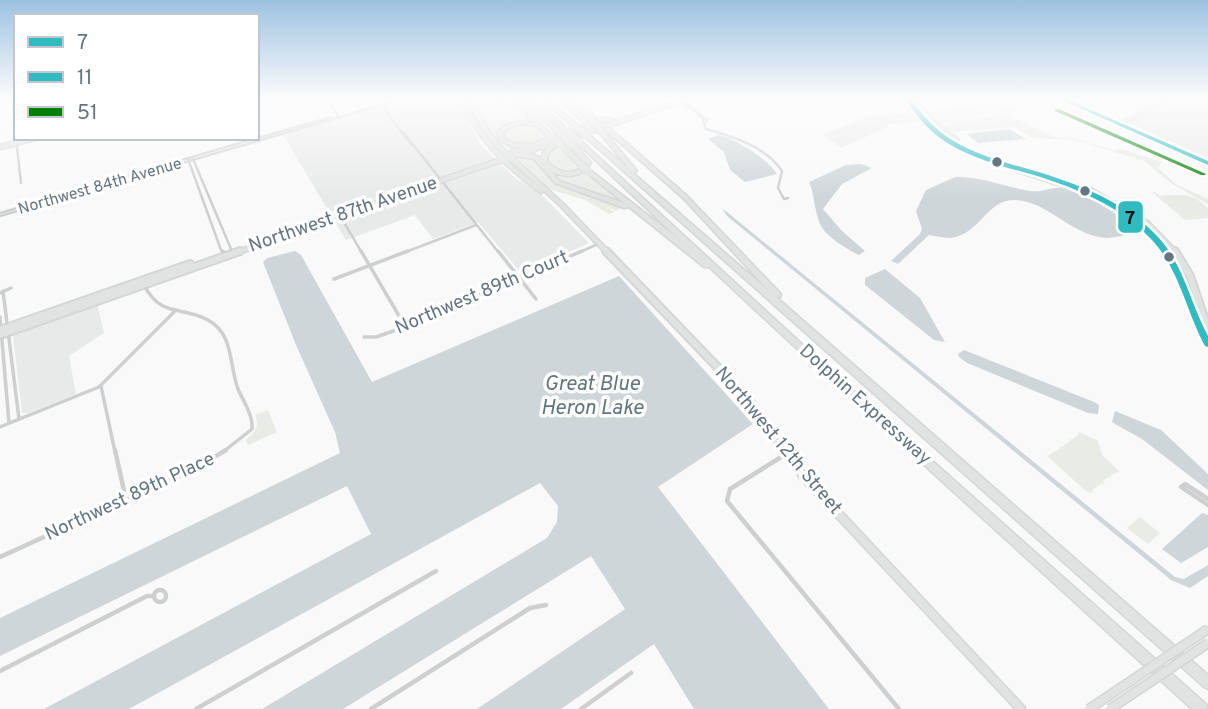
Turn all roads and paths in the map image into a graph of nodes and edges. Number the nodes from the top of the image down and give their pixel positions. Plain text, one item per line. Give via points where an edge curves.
1 (280, 132) edge
2 (283, 132) edge
3 (403, 132) edge
4 (478, 132) edge
5 (488, 132) edge
6 (500, 132) edge
7 (546, 132) edge
8 (563, 132) edge
9 (582, 132) edge
10 (585, 132) edge
11 (592, 132) edge
12 (605, 132) edge
13 (718, 132) edge
14 (941, 132) edge
15 (1141, 132) edge
16 (613, 133) edge
17 (259, 137) edge
18 (259, 139) edge
19 (17, 140) edge
20 (251, 140) edge
21 (255, 140) edge
22 (574, 141) junction
23 (559, 144) junction
24 (535, 145) junction
25 (0, 146) edge
26 (498, 146) junction
27 (519, 152) junction
28 (504, 157) junction
29 (190, 159) junction
30 (1208, 162) edge
31 (439, 179) junction
32 (21, 183) dead end
33 (655, 197) junction
34 (786, 199) dead end
35 (0, 214) edge
36 (339, 214) junction
37 (1133, 217) junction
38 (476, 225) junction
39 (659, 226) junction
40 (598, 244) junction
41 (228, 252) junction
42 (369, 265) junction
43 (1178, 269) junction
44 (1188, 271) junction
45 (519, 278) junction
46 (334, 279) dead end
47 (142, 282) junction
48 (11, 288) dead end
49 (2, 293) edge
50 (536, 299) dead end
51 (1189, 307) junction
52 (6, 309) junction
53 (0, 310) edge
54 (1200, 310) junction
55 (174, 312) junction
56 (0, 317) edge
57 (405, 326) junction
58 (806, 328) junction
59 (1208, 328) edge
60 (9, 329) junction
61 (782, 330) junction
62 (0, 332) edge
63 (364, 337) dead end
64 (1208, 344) edge
65 (3, 367) junction
66 (13, 368) junction
67 (101, 386) junction
68 (19, 419) junction
69 (9, 423) junction
70 (0, 427) edge
71 (786, 454) junction
72 (1183, 486) dead end
73 (1196, 495) junction
74 (1208, 499) edge
75 (126, 500) junction
76 (1208, 505) edge
77 (0, 557) edge
78 (436, 571) dead end
79 (154, 596) dead end
80 (546, 605) dead end
81 (1208, 629) edge
82 (1208, 643) edge
83 (0, 671) edge
84 (631, 673) dead end
85 (1208, 683) edge
86 (196, 709) edge
87 (371, 709) edge
88 (581, 709) edge
89 (899, 709) edge
90 (1021, 709) edge
91 (1089, 709) edge
92 (1110, 709) edge
93 (1201, 709) edge

1 - 17 street, Northwest 84th Avenue
2 - 18 street, Northwest 84th Avenue
3 - 31 street
4 - 28 main road, Northwest 12th Street
5 - 26 main road, Northwest 12th Street
6 - 24 highway via 507,143
7 - 23 highway, bridge
8 - 22 highway, Dolphin Expressway, bridge
9 - 24 main road, Northwest 87th Avenue
10 - 23 main road, Northwest 87th Avenue
11 - 33 highway, Dolphin Expressway
12 - 33 highway
13 - 34 street via 733,135 775,159 782,171 778,188
14 - 37 main road via 979,156 1088,191
15 - 30 main road
16 - 58 highway via 685,197
19 - 25 main road
19 - 32 street
20 - 29 street, Northwest 84th Avenue
21 - 29 street, Northwest 84th Avenue
22 - 23 highway via 589,163 580,172 552,170 544,161 545,153
22 - 61 highway, Dolphin Expressway
23 - 27 main road, Northwest 87th Avenue
23 - 39 highway
24 - 27 main road, Northwest 87th Avenue
26 - 27 main road
26 - 28 main road, Northwest 12th Street
27 - 28 main road, Northwest 87th Avenue
27 - 39 highway via 536,157 559,183 616,202
28 - 31 main road, Northwest 87th Avenue
28 - 40 main road, Northwest 12th Street via 556,199
29 - 35 street, Northwest 84th Avenue
29 - 41 street
29 - 41 street
31 - 36 main road, Northwest 87th Avenue
31 - 38 street
33 - 58 highway, Dolphin Expressway
36 - 41 main road, Northwest 87th Avenue
36 - 42 street
37 - 43 main road
37 - 44 main road via 1166,241
38 - 42 street
38 - 45 street
39 - 61 highway
40 - 45 street, Northwest 89th Court
40 - 71 main road, Northwest 12th Street via 749,400
41 - 47 main road, Northwest 87th Avenue
42 - 46 street
42 - 57 street
43 - 44 main road
43 - 51 main road
44 - 54 main road
45 - 50 street
45 - 57 street, Northwest 89th Court
47 - 55 street via 155,303
47 - 60 main road, Northwest 87th Avenue
48 - 49 street
49 - 52 street
51 - 54 main road
51 - 64 main road
52 - 53 street
52 - 60 street
54 - 59 main road
55 - 67 street
55 - 75 street, Northwest 89th Place via 205,319 222,331 253,427 208,461
56 - 62 street
57 - 63 street, Northwest 89th Court
58 - 85 highway, Dolphin Expressway
60 - 62 main road, Northwest 87th Avenue
60 - 66 street
61 - 93 highway, Dolphin Expressway
62 - 65 street
65 - 66 street
65 - 69 street
66 - 68 street
67 - 68 street
67 - 75 street
68 - 69 street
69 - 70 street
71 - 89 street via 730,489 726,498
71 - 90 main road, Northwest 12th Street
72 - 73 street
73 - 74 street
73 - 76 street
75 - 77 street, Northwest 89th Place
78 - 86 street
79 - 83 street
80 - 87 street via 530,608
81 - 91 main road, bridge
82 - 92 main road, bridge
84 - 88 street

